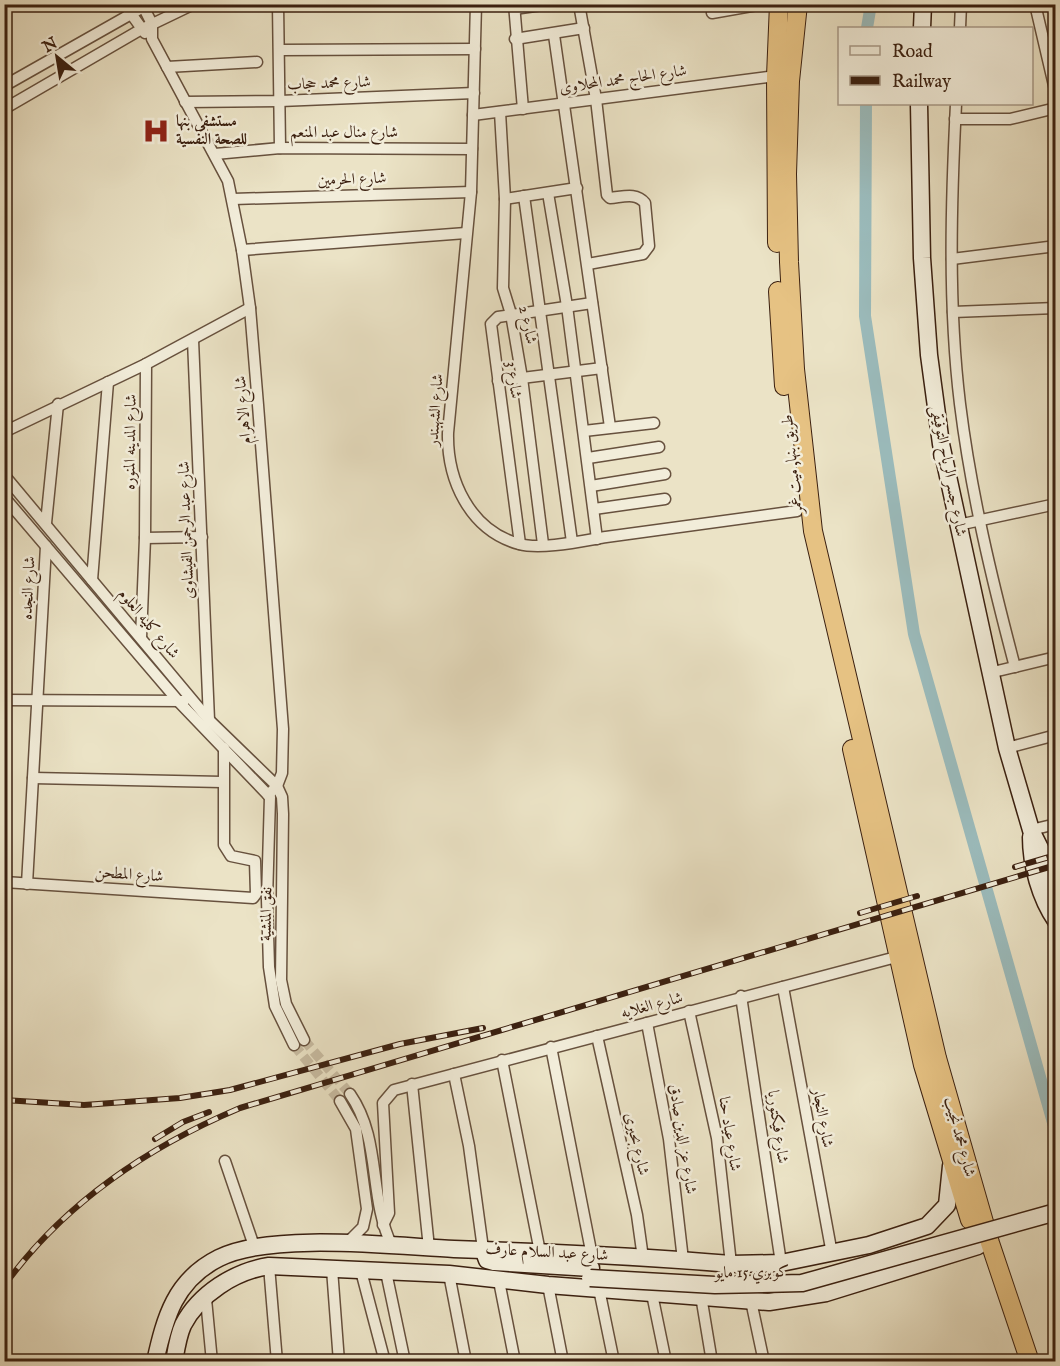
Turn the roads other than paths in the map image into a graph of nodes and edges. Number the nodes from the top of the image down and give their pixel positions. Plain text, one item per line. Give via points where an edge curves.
1 (194, 4) edge
2 (278, 4) edge
3 (476, 4) edge
4 (549, 4) edge
5 (579, 4) edge
6 (764, 4) edge
7 (779, 4) edge
8 (798, 4) edge
9 (923, 4) edge
10 (961, 4) edge
11 (1035, 4) edge
12 (144, 5) edge
13 (514, 7) edge
14 (127, 9) edge
15 (712, 13) dead end
16 (152, 24) junction
17 (922, 27) edge
18 (960, 27) edge
19 (584, 28) junction
20 (140, 30) junction
21 (554, 35) junction
22 (152, 39) junction
23 (515, 39) junction
24 (475, 49) junction
25 (280, 50) junction
26 (257, 62) dead end
27 (167, 67) junction
28 (776, 76) junction
29 (20, 77) junction
30 (4, 86) edge
31 (474, 93) junction
32 (29, 94) junction
33 (1056, 94) edge
34 (596, 99) junction
35 (280, 101) junction
36 (185, 102) junction
37 (564, 103) junction
38 (919, 105) edge
39 (956, 105) edge
40 (1056, 108) edge
41 (4, 109) edge
42 (523, 109) junction
43 (500, 111) junction
44 (473, 115) junction
45 (955, 119) junction
46 (280, 148) junction
47 (472, 149) junction
48 (215, 154) junction
49 (577, 188) junction
50 (471, 192) junction
51 (548, 193) junction
52 (524, 196) junction
53 (233, 199) junction
54 (505, 199) junction
55 (466, 234) junction
56 (1056, 246) edge
57 (242, 250) junction
58 (952, 259) junction
59 (588, 264) junction
60 (592, 303) junction
61 (567, 306) junction
62 (250, 308) junction
63 (1056, 308) edge
64 (541, 310) junction
65 (953, 312) junction
66 (511, 314) junction
67 (193, 340) junction
68 (146, 364) junction
69 (602, 368) junction
70 (576, 372) junction
71 (551, 376) junction
72 (522, 378) junction
73 (498, 381) junction
74 (108, 382) junction
75 (58, 404) junction
76 (654, 423) dead end
77 (610, 428) junction
78 (584, 431) junction
79 (4, 432) edge
80 (659, 447) dead end
81 (588, 458) junction
82 (665, 474) dead end
83 (4, 475) edge
84 (591, 486) junction
85 (4, 497) edge
86 (665, 499) dead end
87 (1056, 504) edge
88 (594, 509) junction
89 (797, 511) junction
90 (979, 521) junction
91 (46, 523) junction
92 (958, 525) junction
93 (202, 537) junction
94 (145, 538) junction
95 (597, 539) junction
96 (572, 542) junction
97 (520, 544) junction
98 (543, 544) junction
99 (46, 546) junction
100 (92, 580) junction
101 (823, 606) junction
102 (141, 638) junction
103 (1056, 657) edge
104 (1015, 667) junction
105 (989, 673) junction
106 (4, 699) edge
107 (192, 700) junction
108 (38, 701) junction
109 (179, 702) junction
110 (209, 720) junction
111 (1056, 735) edge
112 (226, 737) junction
113 (1007, 748) junction
114 (223, 751) junction
115 (33, 778) junction
116 (222, 782) junction
117 (277, 786) junction
118 (268, 795) junction
119 (1056, 824) edge
120 (1031, 830) junction
121 (4, 882) edge
122 (27, 884) junction
123 (1056, 892) edge
124 (896, 911) junction
125 (1056, 921) edge
126 (900, 956) junction
127 (783, 987) junction
128 (741, 996) junction
129 (689, 1011) junction
130 (647, 1023) junction
131 (597, 1036) junction
132 (926, 1044) junction
133 (552, 1047) junction
134 (502, 1060) junction
135 (454, 1074) junction
136 (412, 1084) junction
137 (350, 1094) tunnel mouth
138 (340, 1101) tunnel mouth
139 (225, 1161) dead end
140 (951, 1162) junction
141 (1056, 1200) edge
142 (1056, 1212) edge
143 (383, 1226) junction
144 (346, 1244) junction
145 (392, 1246) junction
146 (978, 1246) junction
147 (247, 1248) junction
148 (429, 1248) junction
149 (483, 1249) junction
150 (540, 1252) junction
151 (832, 1254) junction
152 (643, 1258) junction
153 (683, 1260) junction
154 (781, 1263) junction
155 (730, 1264) junction
156 (269, 1266) junction
157 (332, 1269) junction
158 (199, 1271) junction
159 (361, 1271) junction
160 (243, 1272) junction
161 (386, 1272) junction
162 (593, 1273) junction
163 (449, 1274) junction
164 (499, 1281) junction
165 (548, 1285) junction
166 (210, 1294) junction
167 (652, 1294) junction
168 (701, 1296) junction
169 (751, 1301) junction
170 (155, 1362) edge
171 (174, 1362) edge
172 (212, 1362) edge
173 (277, 1362) edge
174 (339, 1362) edge
175 (385, 1362) edge
176 (405, 1362) edge
177 (466, 1362) edge
178 (515, 1362) edge
179 (563, 1362) edge
180 (614, 1362) edge
181 (666, 1362) edge
182 (712, 1362) edge
183 (764, 1362) edge
184 (1017, 1362) edge
185 (1030, 1362) edge

1 - 16 street
2 - 25 street
3 - 24 street, شارع الشهبندر
4 - 13 street
5 - 19 street
6 - 15 street
7 - 28 highway, طريق بنها, ميت غمر
8 - 101 highway, طريق بنها, ميت غمر via 790,81 790,274 804,470
9 - 17 main road
10 - 18 street
11 - 33 street
12 - 14 street
12 - 16 street
13 - 23 street
14 - 20 street
14 - 29 street
16 - 20 street
16 - 22 street
19 - 21 street
19 - 34 street
20 - 22 street
20 - 32 street
21 - 23 street
21 - 37 street
22 - 27 street, شارع الاهرام
23 - 42 street
24 - 25 street
24 - 31 street, شارع الشهبندر
25 - 35 street
26 - 27 street
27 - 36 street, شارع الاهرام
28 - 34 street, شارع الحاج محمد المحلاوى
28 - 89 highway, طريق بنها, ميت غمر via 775,214 781,350
29 - 30 street
29 - 32 street
31 - 35 street, شارع محمد حجاب
31 - 44 street, شارع الشهبندر
32 - 41 street
34 - 37 street, شارع الحاج محمد المحلاوى
34 - 59 street via 607,195 642,199 649,246 643,254
35 - 36 street, شارع محمد حجاب
35 - 46 street
36 - 48 street, شارع الاهرام
37 - 42 street, شارع الحاج محمد المحلاوى
37 - 49 street
38 - 92 main road, شارع جسر الرياح التوفيقى via 920,209 929,355 941,444
39 - 45 street, شارع جسر الرياح التوفيقى
40 - 45 street via 1011,119
42 - 43 street, شارع الحاج محمد المحلاوى
43 - 44 street, شارع الحاج محمد المحلاوى
43 - 54 street, شارع 2
44 - 47 street, شارع الشهبندر
45 - 58 street, شارع جسر الرياح التوفيقى
46 - 47 street, شارع منال عبد المنعم
46 - 48 street, شارع منال عبد المنعم
47 - 50 street, شارع الشهبندر
48 - 53 street, شارع الاهرام
49 - 51 street
49 - 59 street
50 - 53 street, شارع الحرمين
50 - 55 street, شارع الشهبندر
51 - 52 street
51 - 61 street
52 - 54 street
52 - 64 street
53 - 57 street, شارع الاهرام
54 - 66 street, شارع 2 via 503,288
55 - 57 street
55 - 97 street, شارع الشهبندر via 448,453 451,474 470,510 501,536
56 - 58 street
57 - 62 street, شارع الاهرام
58 - 65 street, شارع جسر الرياح التوفيقى
59 - 60 street
60 - 61 street
60 - 69 street
61 - 64 street
61 - 70 street
62 - 67 street
62 - 117 street, شارع الاهرام via 283,729 282,770
63 - 65 street
64 - 66 street
64 - 71 street
65 - 90 street, شارع جسر الرياح التوفيقى via 960,402
66 - 72 street, شارع 2
66 - 73 street, شارع 3 via 498,316 491,324
67 - 68 street
67 - 93 street, شارع عبد الرحمن الفيشاوى
68 - 74 street
68 - 94 street, شارع المدينه المنوره
69 - 70 street
69 - 77 street
70 - 71 street
70 - 78 street
71 - 72 street
71 - 96 street
72 - 73 street
72 - 98 street, شارع 2
73 - 97 street, شارع 3
74 - 75 street
74 - 100 street
75 - 79 street
75 - 91 street
76 - 77 street
77 - 78 street
78 - 81 street
80 - 81 street
81 - 84 street
82 - 84 street
83 - 91 street, شارع كليه العلوم
84 - 88 street
85 - 99 street, شارع كليه العلوم
86 - 88 street
87 - 90 street
88 - 95 street
89 - 95 street, شارع الشهبندر
89 - 101 highway, طريق بنها, ميت غمر
90 - 92 street
90 - 104 street, شارع جسر الرياح التوفيقى
91 - 100 street, شارع كليه العلوم
92 - 105 main road, شارع جسر الرياح التوفيقى
93 - 94 street
93 - 110 street, شارع عبد الرحمن الفيشاوى
94 - 102 street, شارع المدينه المنوره
95 - 96 street, شارع الشهبندر
96 - 98 street, شارع الشهبندر
97 - 98 street, شارع الشهبندر
99 - 108 street, شارع النجده
99 - 109 street, شارع كليه العلوم
100 - 102 street, شارع كليه العلوم
101 - 124 highway, طريق بنها, ميت غمر
102 - 107 street, شارع كليه العلوم
103 - 104 street
104 - 105 street
105 - 113 main road, شارع جسر الرياح التوفيقى
106 - 108 street
107 - 109 street
107 - 110 street, شارع كليه العلوم
108 - 109 street
108 - 115 street, شارع النجده
109 - 114 street, شارع كليه العلوم
110 - 112 street, شارع كليه العلوم
111 - 113 street
112 - 114 street
112 - 117 street, شارع كليه العلوم
113 - 120 main road, شارع جسر الرياح التوفيقى
114 - 116 street
114 - 118 street, شارع كليه العلوم
115 - 116 street
115 - 122 street, شارع النجده
116 - 122 street, شارع المطحن via 224,845 227,852 256,863 256,894 251,898
117 - 118 street
117 - 118 street, نفق المنشية via 284,814 281,980 299,1042 272,995 267,899 272,805
119 - 120 street
120 - 123 main road, شارع جسر الرياح التوفيقى
120 - 125 main road, شارع جسر الرياح التوفيقى via 1035,870
121 - 122 street, شارع المطحن
124 - 126 highway, شارع محمد نجيب
124 - 132 highway, شارع محمد نجيب
126 - 127 street, شارع الغلايه
126 - 132 highway, شارع محمد نجيب
127 - 128 street, شارع الغلايه
127 - 151 street, شارع النجار
128 - 129 street, شارع الغلايه
128 - 154 street, شارع فيكتوريا
129 - 130 street, شارع الغلايه
129 - 155 street, شارع عياد حنا via 717,1138
130 - 131 street, شارع الغلايه
130 - 153 street, شارع عز الدين صادق via 669,1139
131 - 133 street, شارع الغلايه
131 - 152 street, شارع بحيرى
132 - 140 highway, شارع محمد نجيب
132 - 185 highway, شارع محمد نجيب
133 - 134 street, شارع الغلايه
133 - 162 street
134 - 135 street, شارع الغلايه
134 - 150 street
135 - 136 street, شارع الغلايه
135 - 149 street via 469,1146
136 - 143 street, شارع الغلايه via 394,1090 383,1103 389,1213
136 - 148 street
137 - 143 street via 369,1133
138 - 144 street via 356,1129 367,1209 363,1227
139 - 147 street
140 - 146 highway, شارع محمد نجيب
140 - 151 main road, شارع عبد السلام عارف via 950,1197 938,1217 927,1226
141 - 162 main road, كوبري 15 مايو via 824,1267 787,1274
142 - 162 main road, كوبري 15 مايو, bridge via 802,1283 716,1285
143 - 145 street
144 - 145 main road, شارع عبد السلام عارف
144 - 147 main road, شارع عبد السلام عارف
145 - 148 main road, شارع عبد السلام عارف
146 - 169 main road, شارع عبد السلام عارف via 826,1293
146 - 184 highway, شارع محمد نجيب
147 - 158 main road, شارع عبد السلام عارف
147 - 160 main road via 235,1261
148 - 149 main road, شارع عبد السلام عارف
149 - 150 main road, شارع عبد السلام عارف
149 - 162 main road, كوبري 15 مايو via 488,1260 494,1262
150 - 162 main road, شارع عبد السلام عارف
151 - 154 main road, شارع عبد السلام عارف
152 - 153 main road, شارع عبد السلام عارف
152 - 162 main road, شارع عبد السلام عارف
153 - 155 main road, شارع عبد السلام عارف
154 - 155 main road, شارع عبد السلام عارف
156 - 157 main road, شارع عبد السلام عارف
156 - 160 main road, شارع عبد السلام عارف
156 - 173 street
157 - 159 main road, شارع عبد السلام عارف
157 - 174 street
158 - 166 main road via 211,1276
158 - 170 main road, شارع عبد السلام عارف via 180,1291 166,1315
159 - 161 main road, شارع عبد السلام عارف
159 - 175 street
160 - 166 main road, شارع عبد السلام عارف
161 - 163 main road, شارع عبد السلام عارف
161 - 176 street
162 - 165 main road, كوبري 15 مايو via 558,1277
162 - 167 main road, شارع عبد السلام عارف
162 - 180 street
163 - 164 main road, شارع عبد السلام عارف
163 - 177 street
164 - 165 main road, شارع عبد السلام عارف
164 - 178 street
165 - 179 street
166 - 171 main road, شارع عبد السلام عارف via 183,1326
166 - 172 street
167 - 168 main road, شارع عبد السلام عارف
167 - 181 street
168 - 169 main road, شارع عبد السلام عارف
168 - 182 street
169 - 183 street

